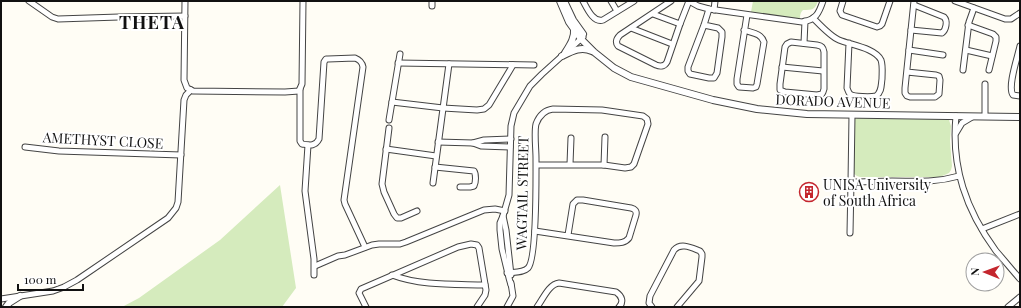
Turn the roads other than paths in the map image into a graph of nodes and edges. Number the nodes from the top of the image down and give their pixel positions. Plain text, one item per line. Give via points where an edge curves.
1 (29, 1) edge
2 (185, 1) edge
3 (303, 1) edge
4 (560, 1) edge
5 (564, 1) edge
6 (583, 1) edge
7 (611, 1) edge
8 (634, 1) edge
9 (671, 1) edge
10 (689, 1) edge
11 (715, 1) edge
12 (823, 1) edge
13 (844, 1) edge
14 (890, 1) edge
15 (955, 1) edge
16 (914, 3) edge
17 (974, 8) junction
18 (711, 9) junction
19 (617, 11) junction
20 (1020, 13) edge
21 (653, 14) junction
22 (747, 15) junction
23 (185, 16) junction
24 (813, 18) junction
25 (805, 21) junction
26 (680, 24) junction
27 (704, 25) junction
28 (968, 25) junction
29 (574, 28) junction
30 (631, 28) junction
31 (744, 30) junction
32 (911, 30) junction
33 (583, 37) junction
34 (804, 43) junction
35 (849, 43) junction
36 (672, 44) junction
37 (1020, 46) edge
38 (909, 50) junction
39 (966, 50) junction
40 (594, 52) junction
41 (400, 54) dead end
42 (564, 54) junction
43 (943, 55) dead end
44 (992, 56) junction
45 (398, 63) junction
46 (449, 64) junction
47 (513, 65) junction
48 (534, 65) dead end
49 (782, 67) junction
50 (964, 70) dead end
51 (988, 70) dead end
52 (823, 72) junction
53 (907, 72) junction
54 (648, 82) junction
55 (984, 84) dead end
56 (300, 89) junction
57 (191, 90) junction
58 (1020, 96) edge
59 (392, 102) junction
60 (443, 108) junction
61 (852, 115) junction
62 (956, 116) junction
63 (975, 116) junction
64 (984, 116) junction
65 (1020, 116) edge
66 (390, 120) dead end
67 (389, 128) dead end
68 (955, 136) junction
69 (606, 137) dead end
70 (571, 138) dead end
71 (511, 140) junction
72 (438, 142) junction
73 (473, 143) junction
74 (308, 145) junction
75 (25, 147) dead end
76 (510, 147) junction
77 (386, 149) junction
78 (181, 155) junction
79 (436, 156) junction
80 (570, 164) junction
81 (604, 164) junction
82 (536, 165) junction
83 (435, 167) junction
84 (959, 176) junction
85 (852, 182) junction
86 (433, 183) dead end
87 (460, 187) dead end
88 (418, 211) dead end
89 (504, 214) junction
90 (1020, 214) edge
91 (982, 229) junction
92 (535, 230) junction
93 (850, 233) dead end
94 (568, 235) junction
95 (365, 247) junction
96 (315, 266) junction
97 (509, 272) junction
98 (314, 275) dead end
99 (392, 275) junction
100 (1020, 279) edge
101 (485, 285) junction
102 (20, 296) junction
103 (1020, 297) edge
104 (1, 299) edge
105 (542, 300) junction
106 (6, 307) edge
107 (366, 307) edge
108 (478, 307) edge
109 (508, 307) edge
110 (537, 307) edge
111 (546, 307) edge
112 (619, 307) edge
113 (652, 307) edge
114 (677, 307) edge
115 (1008, 307) edge

1 - 23 street via 58,19
2 - 23 street
3 - 56 street
4 - 29 street
5 - 33 street
6 - 19 street via 597,21
7 - 19 street
8 - 19 street
9 - 21 street
10 - 18 street
10 - 26 street
11 - 18 street
12 - 24 street via 819,12
13 - 14 street via 840,11 842,15 877,27 882,24
15 - 17 street
16 - 32 street
16 - 32 street via 944,17 946,21 942,33
17 - 20 street via 1007,20
17 - 28 street
18 - 22 street
18 - 27 street
21 - 26 street
21 - 30 street
22 - 25 street
22 - 31 street
23 - 57 street via 184,80 187,88
24 - 25 street
24 - 35 street via 837,39
25 - 34 street
26 - 36 street
27 - 27 street via 688,71 693,75 712,78 717,73 722,33 720,28
28 - 39 street
28 - 44 street via 995,35
29 - 33 street
29 - 42 street via 574,37
30 - 36 street
30 - 36 street via 620,35 617,44 656,65 666,64
31 - 31 street via 737,83 739,87 754,88 757,84 764,42 760,35
32 - 38 street
33 - 40 street, DORADO AVENUE
33 - 42 street
33 - 54 street, DORADO AVENUE via 623,70
34 - 49 street via 787,44
34 - 52 street via 822,47
35 - 35 street via 877,54 882,68 881,88 876,96 855,96 849,93
37 - 58 street via 1011,93
38 - 43 street
38 - 53 street
39 - 44 street
39 - 50 street
40 - 42 street via 581,49
40 - 54 street, DORADO AVENUE via 624,74
41 - 45 street
42 - 71 street via 534,81 524,95 512,117
44 - 51 street
45 - 46 street
45 - 59 street
46 - 47 street
46 - 60 street
47 - 48 street
47 - 60 street via 484,109
49 - 52 street
49 - 52 street via 780,88 785,92 822,94
53 - 53 street via 907,96 935,97 939,94 939,76
54 - 61 street, DORADO AVENUE via 757,109
55 - 64 street
56 - 57 street via 285,92
56 - 74 street via 299,137 302,144
57 - 78 street via 184,100
59 - 60 street
59 - 66 street
60 - 72 street
61 - 62 street, DORADO AVENUE
61 - 85 street
62 - 63 street, DORADO AVENUE
62 - 68 street
63 - 64 street, DORADO AVENUE
63 - 68 street via 962,123
64 - 65 street, DORADO AVENUE
67 - 77 street
68 - 84 street
69 - 81 street
70 - 80 street
71 - 73 street via 484,140
71 - 76 street
72 - 73 street
72 - 79 street
73 - 76 street via 481,146
74 - 95 street via 314,145 319,139 324,62 328,59 359,60 363,67 344,200
74 - 96 street via 305,191
75 - 78 street, AMETHYST CLOSE via 59,151
76 - 89 street via 508,195
77 - 79 street
77 - 88 street via 382,184 396,218
78 - 102 street via 178,202 168,218 64,288
79 - 83 street
80 - 81 street
80 - 82 street
81 - 82 street, WAGTAIL STREET via 627,168 633,166 648,124 647,118 602,110 549,109 536,125
82 - 92 street, WAGTAIL STREET
83 - 86 street
83 - 87 street via 474,170 474,186
84 - 85 street via 928,182
84 - 91 street via 969,205
85 - 93 street
89 - 95 street via 495,208 484,210 400,244
89 - 97 street
90 - 91 street
91 - 100 street via 996,251
92 - 94 street
92 - 97 street, WAGTAIL STREET via 534,252 530,266 523,271
94 - 94 street via 625,242 629,238 636,212 631,208 577,200 573,204
95 - 96 street
96 - 98 street
97 - 109 street via 512,296
99 - 101 street via 419,282
99 - 101 street via 458,247 474,244 479,250
99 - 107 street via 360,289
101 - 108 street via 485,295
102 - 104 street
102 - 106 street
103 - 115 street
105 - 110 street
105 - 111 street
105 - 112 street via 552,285 559,283 616,292 622,300
113 - 114 street via 649,302 652,292 674,250 683,246 700,252 702,260 698,282

